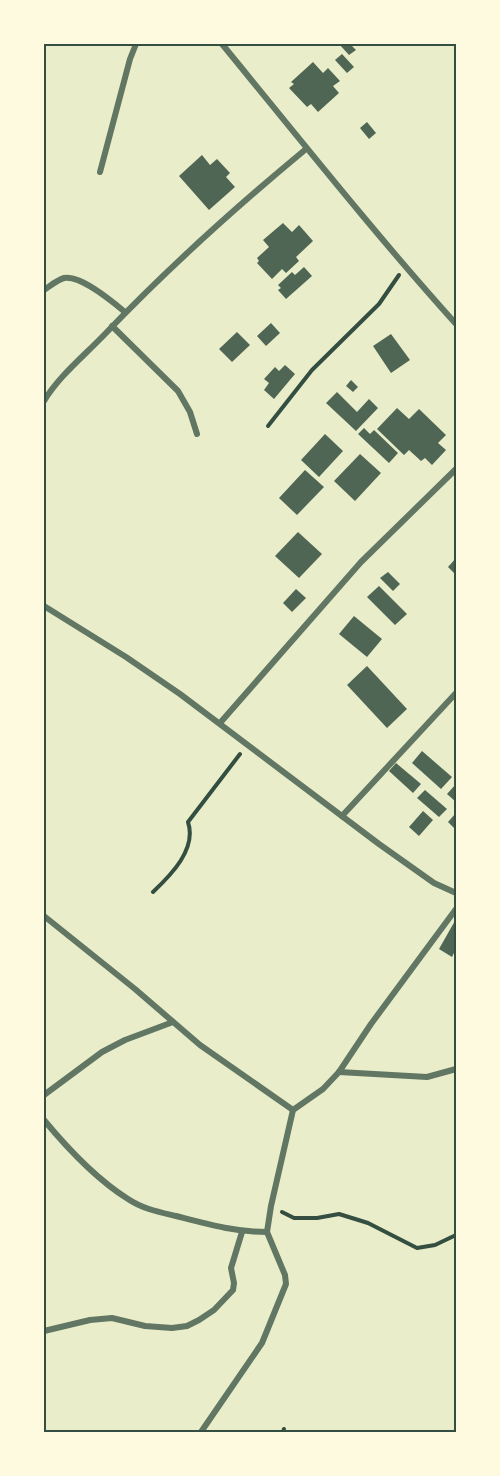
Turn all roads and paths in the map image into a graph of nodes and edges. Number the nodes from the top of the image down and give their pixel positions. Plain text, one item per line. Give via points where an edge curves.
1 (136, 44) edge
2 (222, 44) edge
3 (306, 148) junction
4 (100, 172) dead end
5 (405, 267) junction
6 (44, 290) edge
7 (125, 312) junction
8 (456, 324) edge
9 (112, 326) junction
10 (44, 401) edge
11 (268, 426) dead end
12 (197, 434) dead end
13 (456, 469) edge
14 (44, 606) edge
15 (456, 693) edge
16 (220, 723) junction
17 (248, 744) junction
18 (342, 816) junction
19 (153, 892) dead end
20 (456, 894) edge
21 (456, 909) edge
22 (44, 916) edge
23 (172, 1022) junction
24 (456, 1069) edge
25 (339, 1072) junction
26 (44, 1095) edge
27 (293, 1110) junction
28 (44, 1119) edge
29 (271, 1206) junction
30 (242, 1232) junction
31 (267, 1233) junction
32 (456, 1234) edge
33 (44, 1331) edge
34 (201, 1432) edge

1 - 4 street
2 - 3 street
3 - 5 street
3 - 7 street via 238,205
5 - 8 street
5 - 11 path via 379,304 312,370
6 - 7 street via 66,278 77,279
7 - 9 street
9 - 10 street
9 - 12 street via 178,391
13 - 16 street via 361,562
14 - 16 street
15 - 18 street
16 - 17 street
17 - 18 street
17 - 19 path via 188,822 191,832 187,849
18 - 20 street via 434,883
21 - 25 street
22 - 23 street
23 - 26 street via 102,1052
23 - 27 street
24 - 25 street via 427,1077
25 - 27 street
27 - 29 street
28 - 30 street via 80,1159 130,1201 151,1210
29 - 31 street
29 - 32 path via 294,1218 339,1214 368,1223 417,1248 435,1245
30 - 31 street
30 - 33 street via 231,1268 232,1290 199,1320 172,1328 112,1318
31 - 34 street via 286,1284 262,1342

